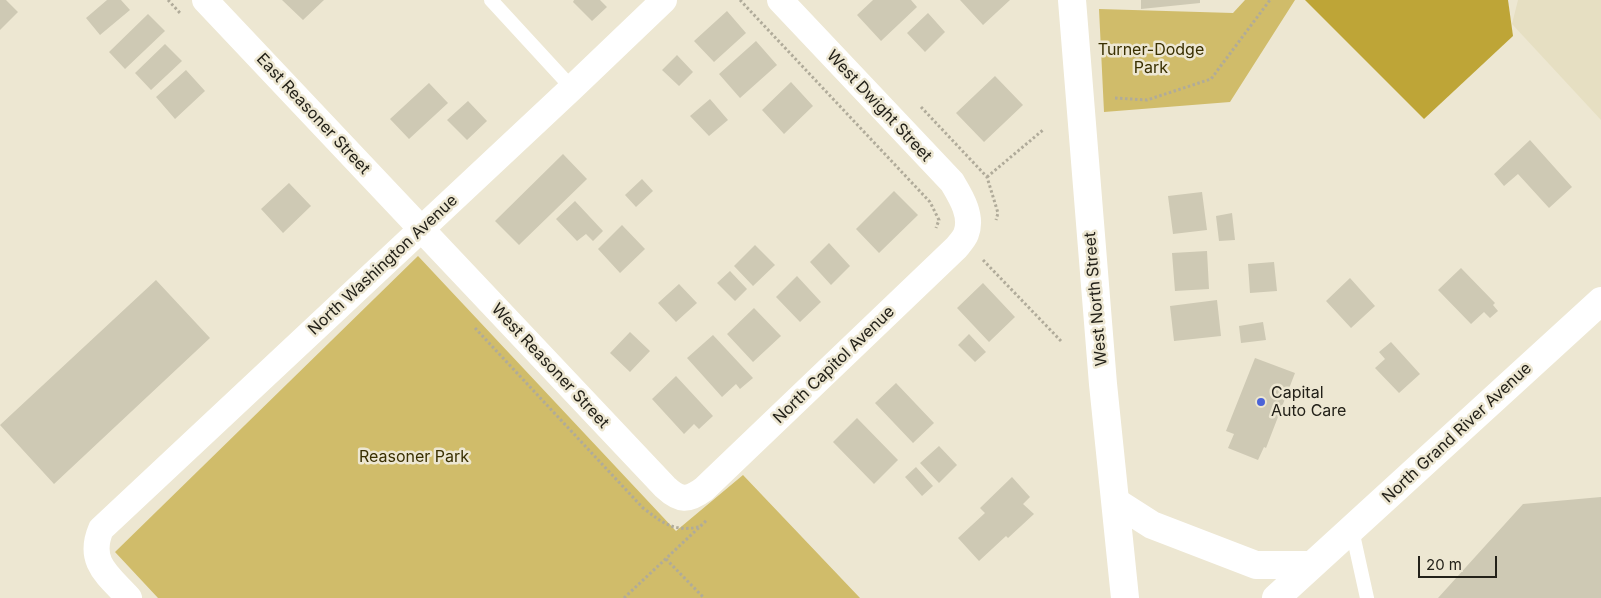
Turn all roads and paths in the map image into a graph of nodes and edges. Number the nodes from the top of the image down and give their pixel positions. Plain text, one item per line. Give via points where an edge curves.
1 (205, 0) edge
2 (491, 0) edge
3 (664, 0) edge
4 (740, 0) edge
5 (780, 0) edge
6 (1072, 0) edge
7 (1270, 0) edge
8 (572, 88) junction
9 (1115, 98) dead end
10 (920, 106) dead end
11 (1043, 130) dead end
12 (987, 176) junction
13 (968, 218) joint
14 (995, 222) dead end
15 (421, 228) junction
16 (934, 234) dead end
17 (976, 266) dead end
18 (1601, 301) edge
19 (1061, 341) dead end
20 (683, 499) joint
21 (1116, 502) junction
22 (714, 514) dead end
23 (1352, 530) junction
24 (666, 559) junction
25 (1312, 565) junction
26 (129, 598) edge
27 (624, 598) edge
28 (704, 598) edge
29 (1125, 598) edge
30 (1276, 598) edge
31 (1367, 598) edge

1 - 15 street, East Reasoner Street
2 - 8 lane
3 - 8 street, North Washington Avenue
4 - 16 path via 930,202 939,220
5 - 13 street, West Dwight Street via 952,182 963,199
6 - 21 street, West North Street via 1102,375
7 - 9 path via 1211,79 1147,100
8 - 15 street, North Washington Avenue
10 - 12 path
11 - 12 path
12 - 14 path via 998,213
13 - 20 street, North Capitol Avenue via 966,234 957,247 704,489
15 - 20 street, West Reasoner Street via 665,487
15 - 26 street, North Washington Avenue via 101,529 96,541 96,554 102,570
17 - 19 path via 984,260
18 - 23 street, North Grand River Avenue
21 - 25 street via 1152,525 1256,566
21 - 29 street, West North Street
22 - 24 path
23 - 25 street, North Grand River Avenue
23 - 31 lane
24 - 27 path
24 - 28 path
25 - 30 street, North Grand River Avenue

